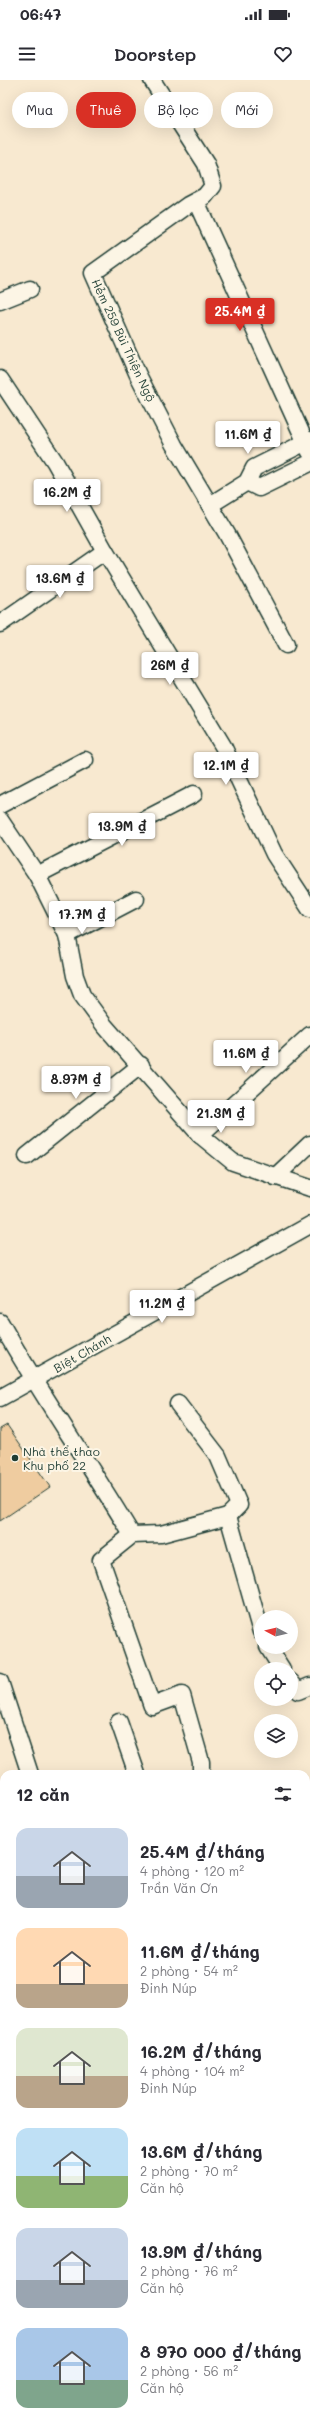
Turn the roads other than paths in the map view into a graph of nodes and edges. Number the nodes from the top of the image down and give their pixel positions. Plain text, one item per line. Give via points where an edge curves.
1 (152, 80) edge
2 (196, 201) junction
3 (30, 289) dead end
4 (0, 301) edge
5 (0, 379) edge
6 (309, 445) edge
7 (310, 463) edge
8 (247, 482) junction
9 (210, 506) junction
10 (105, 551) junction
11 (0, 624) edge
12 (286, 645) dead end
13 (85, 760) dead end
14 (194, 794) dead end
15 (0, 805) edge
16 (0, 820) edge
17 (38, 875) junction
18 (136, 899) dead end
19 (310, 909) edge
20 (68, 935) junction
21 (310, 1034) edge
22 (141, 1065) junction
23 (200, 1135) junction
24 (310, 1144) edge
25 (27, 1156) dead end
26 (275, 1177) junction
27 (310, 1188) edge
28 (310, 1224) edge
29 (0, 1322) edge
30 (33, 1381) junction
31 (0, 1398) edge
32 (0, 1403) edge
33 (178, 1404) dead end
34 (228, 1516) junction
35 (132, 1535) junction
36 (255, 1610) edge
37 (0, 1682) edge
38 (310, 1686) edge
39 (298, 1691) edge
40 (119, 1722) dead end
41 (29, 1770) edge
42 (136, 1770) edge
43 (201, 1770) edge

1 - 2 street, Hẻm 259 Bùi Thiện Ngộ via 206,164 213,186 205,196
2 - 6 street
2 - 9 street, Hẻm 259 Bùi Thiện Ngộ via 92,273 138,375 174,445
3 - 4 street
5 - 10 street via 55,462
6 - 8 street via 254,468
7 - 8 street via 259,488
8 - 9 street
9 - 12 street, Hẻm 259 Bùi Thiện Ngộ
10 - 11 street
10 - 19 street via 223,746 254,814 284,869
13 - 15 street
14 - 17 street
16 - 17 street
17 - 20 street
18 - 20 street
20 - 22 street via 75,976 82,995
21 - 23 street
22 - 23 street
22 - 25 street
23 - 26 street via 233,1162
24 - 26 street
26 - 27 street
28 - 30 street, Biệt Chánh
29 - 30 street
30 - 31 street, Biệt Chánh
30 - 32 street
30 - 35 street via 82,1452
33 - 34 street via 218,1456 239,1505
34 - 35 street via 161,1534
34 - 36 street
35 - 43 street via 101,1560 152,1706 182,1695
37 - 41 street
38 - 39 street
40 - 42 street

